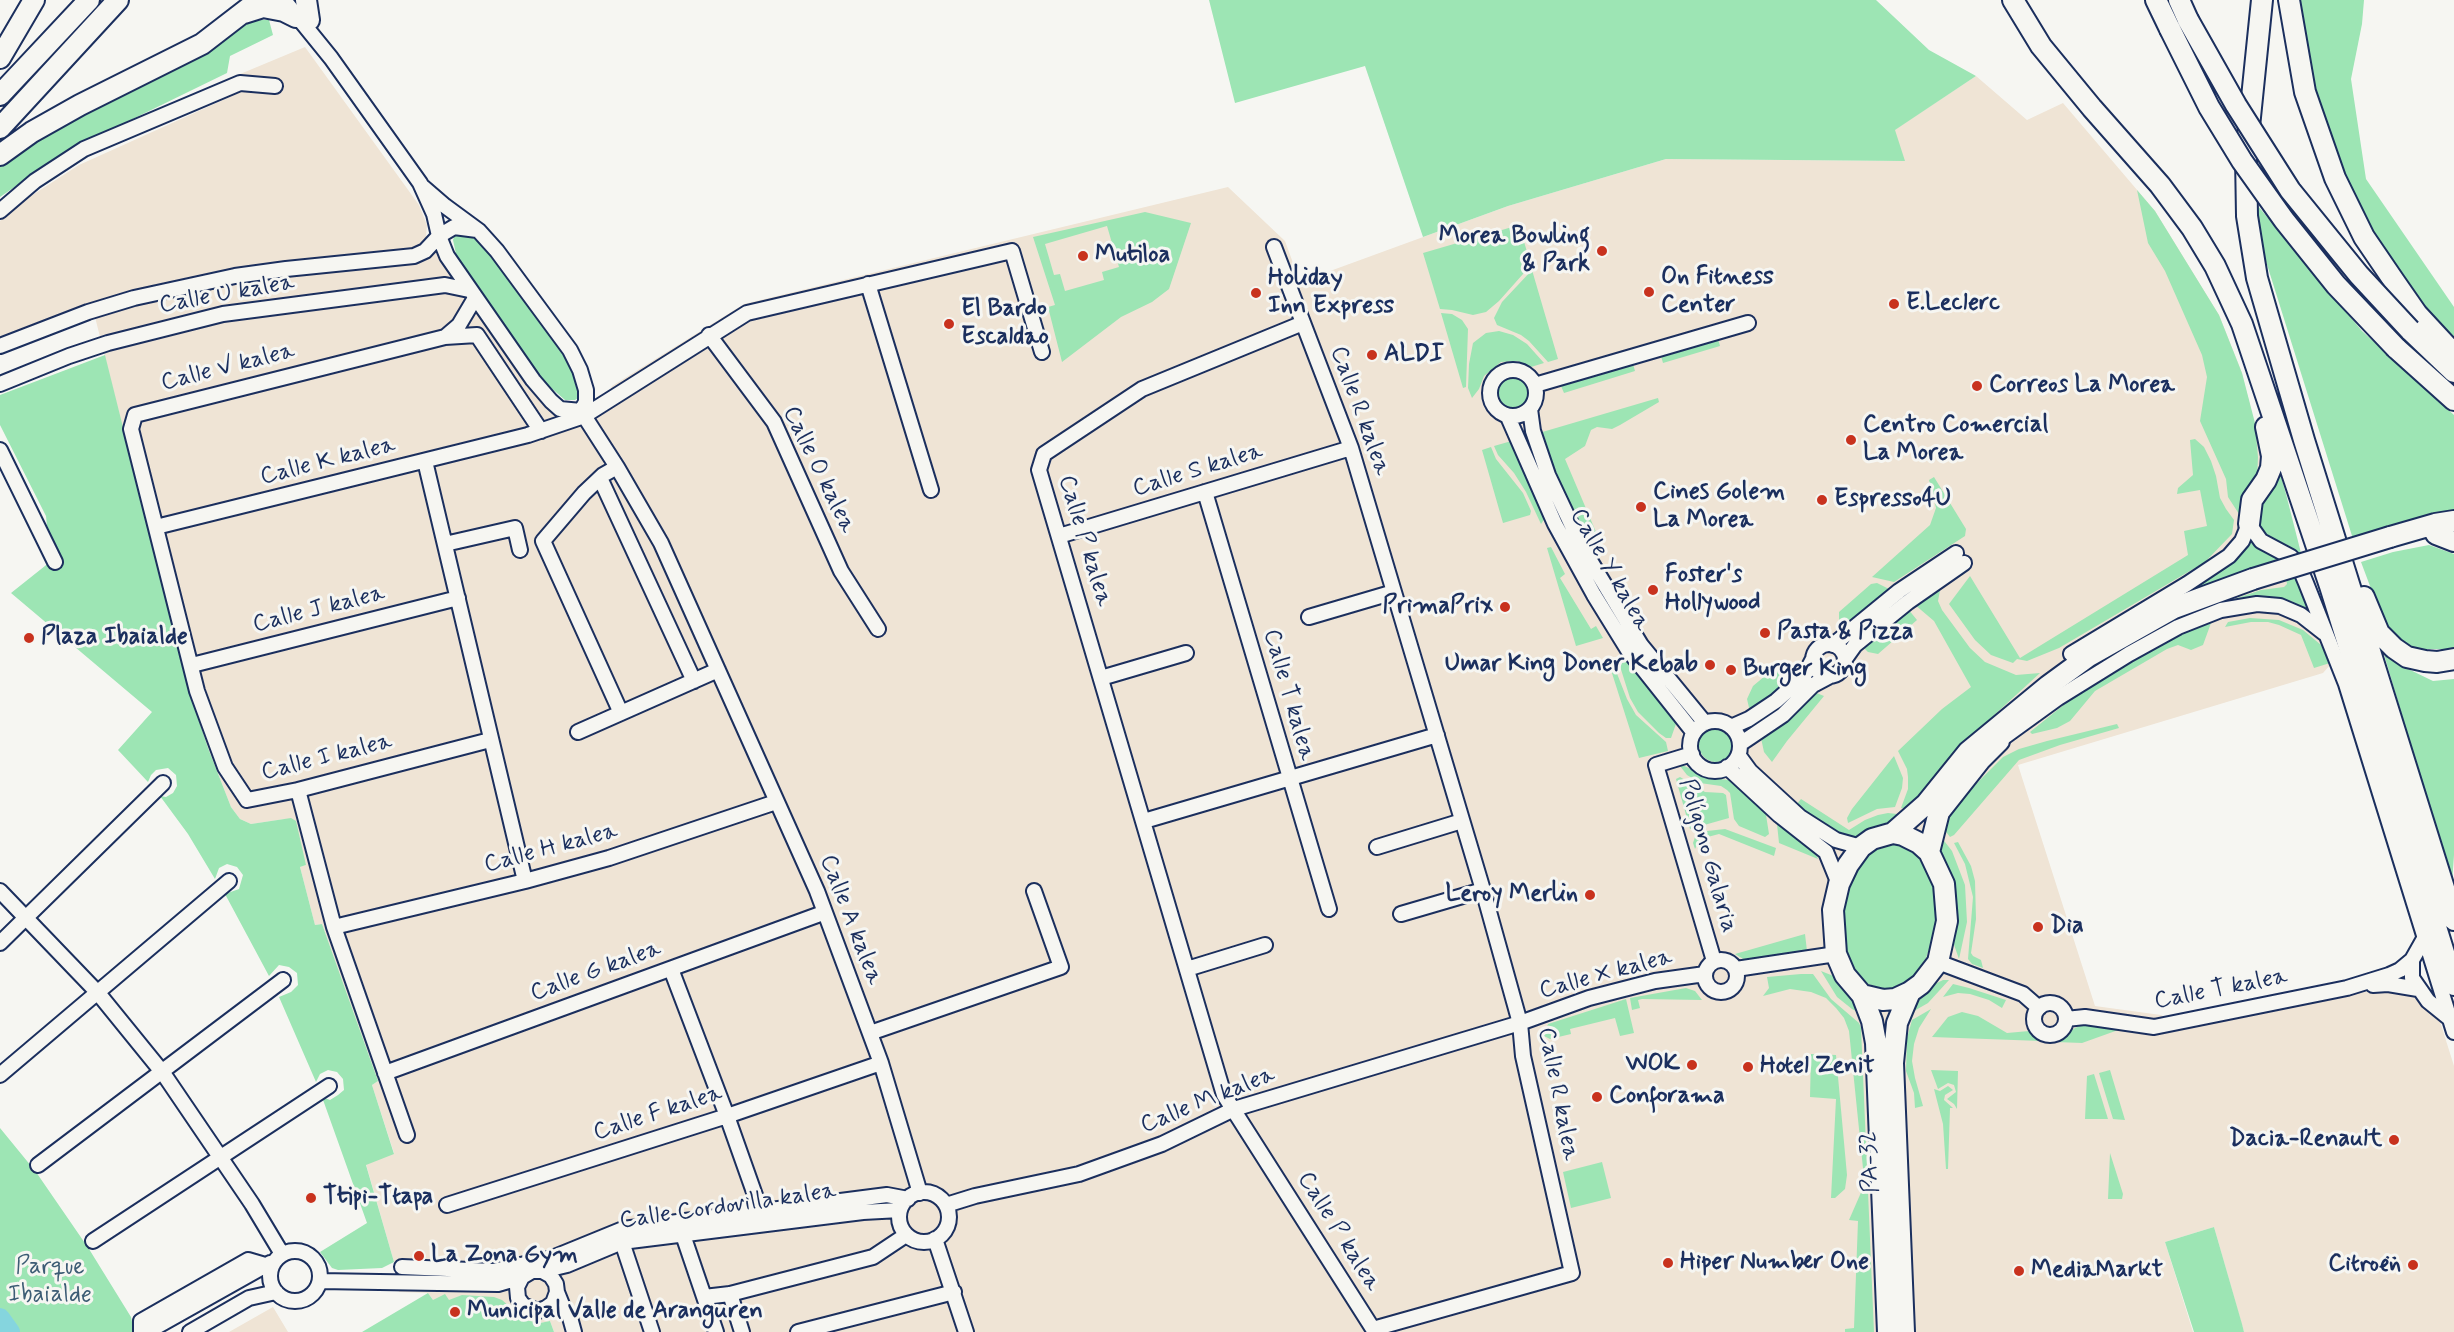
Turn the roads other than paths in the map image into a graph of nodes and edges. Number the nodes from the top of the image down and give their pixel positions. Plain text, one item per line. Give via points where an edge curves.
1 (34, 0) edge
2 (89, 0) edge
3 (118, 0) edge
4 (284, 0) edge
5 (2013, 0) edge
6 (2157, 0) edge
7 (2179, 0) edge
8 (2262, 0) edge
9 (2270, 0) edge
10 (2289, 0) edge
11 (252, 6) edge
12 (302, 9) edge
13 (0, 58) edge
14 (2256, 60) junction
15 (275, 86) dead end
16 (0, 95) edge
17 (0, 128) edge
18 (0, 155) edge
19 (420, 183) junction
20 (0, 211) edge
21 (479, 231) junction
22 (440, 236) junction
23 (1274, 247) dead end
24 (868, 284) junction
25 (2227, 290) junction
26 (472, 294) junction
27 (1303, 323) junction
28 (1748, 323) dead end
29 (709, 335) junction
30 (445, 337) junction
31 (0, 346) edge
32 (1042, 352) dead end
33 (2454, 354) edge
34 (2454, 372) edge
35 (0, 384) edge
36 (1535, 385) junction
37 (2454, 400) edge
38 (1530, 409) junction
39 (582, 413) junction
40 (1508, 417) junction
41 (541, 431) junction
42 (2304, 440) junction
43 (1351, 448) junction
44 (0, 450) edge
45 (425, 461) junction
46 (617, 467) junction
47 (600, 478) junction
48 (931, 490) dead end
49 (1205, 492) junction
50 (2454, 521) edge
51 (2249, 524) junction
52 (156, 527) junction
53 (2445, 533) edge
54 (1059, 536) junction
55 (2390, 540) junction
56 (2454, 542) edge
57 (445, 544) junction
58 (520, 550) dead end
59 (55, 562) dead end
60 (2254, 582) junction
61 (1394, 592) junction
62 (458, 598) junction
63 (1309, 617) dead end
64 (878, 628) dead end
65 (2327, 635) junction
66 (1833, 645) junction
67 (1186, 653) dead end
68 (2071, 654) joint
69 (1814, 657) junction
70 (1845, 659) junction
71 (2454, 659) edge
72 (192, 665) junction
73 (718, 670) junction
74 (1830, 676) junction
75 (1101, 678) junction
76 (694, 681) junction
77 (621, 713) junction
78 (1705, 723) junction
79 (1731, 727) junction
80 (578, 732) dead end
81 (1694, 733) junction
82 (1437, 735) junction
83 (490, 740) junction
84 (2000, 740) junction
85 (1739, 750) junction
86 (1968, 752) junction
87 (1692, 754) junction
88 (1726, 768) junction
89 (1289, 778) junction
90 (163, 783) dead end
91 (298, 790) junction
92 (776, 802) junction
93 (1462, 820) junction
94 (1144, 821) junction
95 (1893, 833) junction
96 (1377, 847) dead end
97 (1861, 847) junction
98 (1929, 852) junction
99 (229, 881) dead end
100 (525, 881) junction
101 (1839, 884) junction
102 (1483, 890) junction
103 (0, 891) edge
104 (1034, 891) dead end
105 (1329, 909) dead end
106 (823, 913) junction
107 (1401, 914) dead end
108 (27, 917) junction
109 (2454, 920) edge
110 (334, 927) junction
111 (2425, 937) junction
112 (0, 943) edge
113 (1265, 945) dead end
114 (1836, 954) junction
115 (2412, 960) junction
116 (1714, 961) junction
117 (1938, 962) junction
118 (671, 969) junction
119 (1187, 969) junction
120 (1736, 969) junction
121 (1705, 974) junction
122 (283, 980) dead end
123 (2454, 985) edge
124 (2347, 988) junction
125 (2418, 989) junction
126 (1910, 992) junction
127 (98, 993) junction
128 (1862, 995) junction
129 (2039, 1008) junction
130 (2066, 1019) junction
131 (1520, 1023) junction
132 (2452, 1025) edge
133 (870, 1034) junction
134 (881, 1063) junction
135 (163, 1073) junction
136 (385, 1073) junction
137 (0, 1075) edge
138 (329, 1086) dead end
139 (1234, 1109) junction
140 (727, 1116) junction
141 (407, 1135) dead end
142 (220, 1156) junction
143 (38, 1165) dead end
144 (909, 1201) junction
145 (447, 1205) dead end
146 (946, 1205) junction
147 (761, 1218) junction
148 (682, 1233) junction
149 (906, 1235) junction
150 (936, 1239) junction
151 (93, 1240) dead end
152 (622, 1242) junction
153 (274, 1260) junction
154 (567, 1265) junction
155 (402, 1267) dead end
156 (542, 1271) junction
157 (1572, 1273) joint
158 (522, 1277) junction
159 (320, 1281) junction
160 (498, 1284) junction
161 (557, 1288) junction
162 (276, 1292) junction
163 (954, 1292) junction
164 (518, 1294) junction
165 (730, 1294) junction
166 (704, 1297) junction
167 (546, 1308) junction
168 (141, 1332) edge
169 (147, 1332) edge
170 (190, 1332) edge
171 (652, 1332) edge
172 (716, 1332) edge
173 (742, 1332) edge
174 (798, 1332) edge
175 (966, 1332) edge
176 (1887, 1332) edge
177 (1904, 1332) edge

1 - 13 highway
2 - 16 highway
3 - 17 highway
4 - 12 street
5 - 25 highway via 2041,46 2160,184 2192,228
6 - 37 highway, bridge via 2208,107 2263,190 2336,285 2396,348
7 - 34 highway, bridge via 2241,113 2290,190 2359,275
8 - 14 highway
9 - 14 highway
10 - 33 highway via 2305,92 2345,199 2364,237 2417,314
11 - 12 highway via 284,11
11 - 18 highway via 202,44 80,105
12 - 19 street via 331,58
14 - 42 highway via 2246,156 2250,245
15 - 20 street via 240,83 84,149
19 - 21 street
19 - 22 street
21 - 22 street via 454,227
21 - 39 street via 570,350 585,390
22 - 26 street via 447,256
22 - 31 street, Calle U kalea via 414,256 286,268 134,298
23 - 27 street, Calle R kalea
24 - 29 street via 747,313
24 - 32 street via 1012,251
24 - 48 street
25 - 51 highway via 2227,309 2253,380 2272,456 2266,480 2252,500
25 - 123 highway via 2265,389 2330,586
26 - 30 street via 459,325
26 - 35 street, Calle U kalea via 445,285 223,314 108,343
26 - 39 street via 551,401 560,409
27 - 43 street, Calle R kalea
27 - 54 street, Calle P kalea via 1142,389 1044,454 1040,470
28 - 36 street
29 - 39 street
29 - 64 street, Calle O kalea via 774,422 841,571
30 - 41 street, Calle V kalea via 477,335
30 - 52 street, Calle V kalea via 135,415 131,429
36 - 38 street via 1536,395
36 - 40 street via 1521,371 1498,375 1491,384 1490,401
38 - 40 street
38 - 78 street, Calle Y kalea via 1548,475 1582,547 1641,645
39 - 41 street, Calle K kalea
39 - 46 street, Calle A kalea
40 - 81 street, Calle Y kalea via 1556,524 1594,596 1628,650
41 - 45 street, Calle K kalea
42 - 71 highway via 2379,633 2407,657 2437,662
42 - 109 highway
43 - 49 street, Calle S kalea
43 - 61 street, Calle R kalea
44 - 59 street
45 - 52 street, Calle K kalea
45 - 57 street
46 - 47 street
46 - 73 street, Calle A kalea via 661,543
47 - 76 street
47 - 77 street via 543,541
49 - 54 street, Calle S kalea
49 - 89 street, Calle T kalea
50 - 55 highway
51 - 65 street via 2261,541 2298,564
51 - 68 street via 2242,541 2229,556
52 - 72 street
53 - 55 highway
53 - 56 highway
54 - 75 street, Calle P kalea
55 - 60 highway, bridge
57 - 58 street via 515,528
57 - 62 street
60 - 84 highway via 2132,638 2054,690
60 - 86 highway via 2174,608 2089,656
61 - 63 street
61 - 82 street, Calle R kalea
62 - 72 street, Calle J kalea
62 - 83 street
65 - 84 street via 2301,615 2280,606 2257,604 2221,610 2178,627 2129,654
65 - 111 street
66 - 69 street via 1823,645
66 - 70 street
66 - 70 street via 1899,591 1960,558 1855,645
67 - 75 street
68 - 86 highway via 1989,725
69 - 74 street via 1817,670
69 - 79 street via 1804,676 1776,701
70 - 74 street via 1840,671
72 - 91 street, Calle I kalea via 197,691 225,767 247,800
73 - 76 street
73 - 92 street, Calle A kalea
74 - 85 street via 1814,685
75 - 94 street, Calle P kalea
76 - 77 street
77 - 80 street
78 - 79 street via 1719,721
78 - 81 street
79 - 85 street
81 - 87 street
82 - 89 street
82 - 93 street, Calle R kalea
83 - 91 street, Calle I kalea
83 - 100 street
84 - 98 highway via 1939,812
85 - 88 street
85 - 97 street via 1750,771 1800,817 1836,840
86 - 95 highway via 1926,804
87 - 88 street via 1702,767
87 - 116 street, Polígono Galaria via 1656,765
88 - 101 street via 1826,852
89 - 94 street
89 - 105 street, Calle T kalea
90 - 108 street
91 - 110 street
92 - 100 street, Calle H kalea via 609,858
92 - 106 street, Calle A kalea via 817,891
93 - 96 street
93 - 102 street, Calle R kalea
94 - 119 street, Calle P kalea
95 - 97 highway
95 - 98 highway via 1919,843
97 - 101 highway
98 - 117 highway, PA-32 via 1944,884 1947,902
99 - 127 street
100 - 110 street, Calle H kalea
101 - 114 highway via 1833,910
102 - 107 street
102 - 131 street, Calle R kalea
103 - 108 street
104 - 133 street via 1061,967
106 - 118 street, Calle G kalea
106 - 133 street, Calle A kalea
108 - 112 street
108 - 127 street
110 - 136 street
111 - 115 street, Calle T kalea
111 - 132 street
113 - 119 street
114 - 120 street
114 - 128 highway via 1845,975
115 - 124 street, Calle T kalea via 2389,975
115 - 125 street via 2410,972
116 - 120 street via 1726,960
116 - 121 street
117 - 126 highway, PA-32 via 1922,984
117 - 129 street via 2023,994
118 - 136 street, Calle G kalea
118 - 140 street
119 - 139 street, Calle P kalea via 1224,1095
120 - 121 street via 1734,986 1721,992 1707,985
121 - 131 street, Calle X kalea via 1655,981 1589,998
122 - 135 street
124 - 125 street, Calle T kalea via 2388,984
124 - 130 street, Calle T kalea via 2154,1027 2085,1017
125 - 132 street
126 - 128 highway, PA-32 via 1883,1000
126 - 177 highway, PA-32 / PA-32 via 1898,1023 1893,1064
127 - 135 street
127 - 137 street
128 - 176 highway, PA-32 via 1876,1043
129 - 130 street via 2057,1005
129 - 130 street via 2035,1023 2044,1034 2059,1032
131 - 139 street, Calle M kalea
131 - 157 street, Calle R kalea via 1523,1056
133 - 134 street, Calle A kalea
134 - 140 street, Calle F kalea
134 - 144 street, Calle A kalea
135 - 142 street
135 - 143 street
136 - 141 street
138 - 142 street
139 - 146 street, Calle M kalea via 1162,1144 1079,1174
139 - 157 street, Calle P kalea via 1373,1329
140 - 145 street, Calle F kalea
140 - 147 street
142 - 151 street
142 - 153 street
144 - 146 street via 935,1195
144 - 147 street, Calle Cordovilla kalea via 863,1212
144 - 149 street via 899,1219
146 - 150 street via 949,1221
147 - 148 street, Calle Cordovilla kalea
147 - 155 street via 623,1229 552,1258 493,1271
148 - 152 street, Calle Cordovilla kalea
148 - 166 street
149 - 150 street via 915,1241
149 - 165 street via 873,1257
150 - 163 street
152 - 154 street, Calle Cordovilla kalea
152 - 171 street
153 - 159 street via 299,1251 308,1254 316,1263
153 - 162 street via 270,1280
153 - 168 street via 248,1260 141,1321
153 - 169 street
154 - 156 street, Calle Cordovilla kalea
154 - 161 street
156 - 158 street
156 - 161 street via 551,1276
158 - 160 street
158 - 164 street
159 - 160 street
159 - 162 street via 310,1296 298,1301 285,1299
160 - 164 street
161 - 167 street via 553,1303
161 - 167 street via 574,1332 560,1314
162 - 170 street via 249,1298
163 - 174 street
163 - 175 street
164 - 167 street via 530,1309
165 - 166 street
165 - 173 street
166 - 172 street

